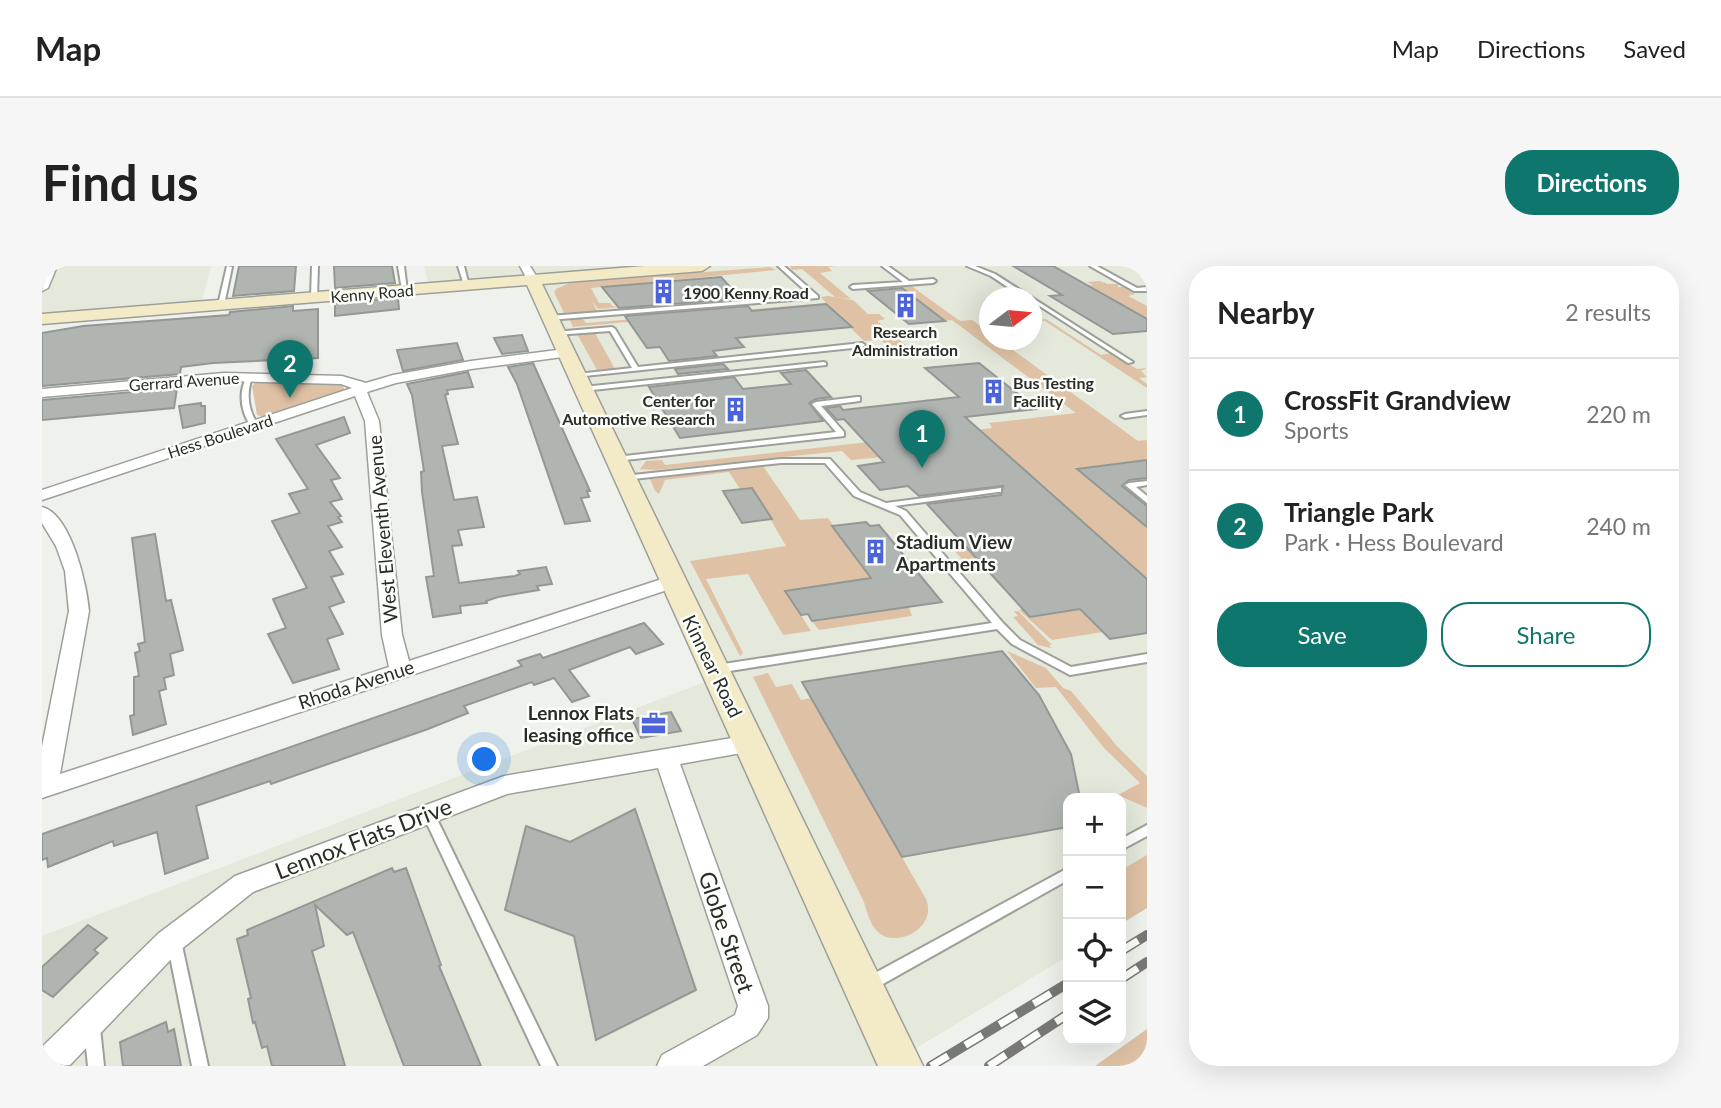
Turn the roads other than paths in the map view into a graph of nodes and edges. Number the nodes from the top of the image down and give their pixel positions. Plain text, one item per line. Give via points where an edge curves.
1 (52, 266) edge
2 (315, 266) edge
3 (401, 266) edge
4 (461, 266) edge
5 (702, 266) edge
6 (781, 266) edge
7 (886, 266) edge
8 (970, 266) edge
9 (1093, 266) edge
10 (229, 267) edge
11 (607, 270) edge
12 (529, 273) edge
13 (933, 281) dead end
14 (908, 283) junction
15 (467, 285) junction
16 (853, 287) dead end
17 (1012, 287) edge
18 (42, 288) edge
19 (1147, 289) edge
20 (405, 290) junction
21 (314, 297) junction
22 (221, 305) junction
23 (1042, 306) edge
24 (42, 319) edge
25 (557, 335) junction
26 (862, 345) dead end
27 (1130, 362) dead end
28 (824, 363) dead end
29 (636, 369) junction
30 (249, 377) junction
31 (580, 383) junction
32 (363, 389) junction
33 (42, 393) edge
34 (857, 399) dead end
35 (1147, 413) edge
36 (1125, 415) dead end
37 (254, 425) junction
38 (620, 468) junction
39 (1147, 483) edge
40 (998, 490) dead end
41 (42, 495) edge
42 (1147, 500) edge
43 (887, 505) junction
44 (42, 512) edge
45 (672, 582) junction
46 (999, 625) junction
47 (1147, 658) edge
48 (400, 669) junction
49 (715, 669) junction
50 (750, 744) junction
51 (666, 758) junction
52 (44, 788) edge
53 (428, 813) junction
54 (1147, 830) edge
55 (1126, 842) edge
56 (1063, 877) edge
57 (174, 938) junction
58 (864, 987) junction
59 (91, 1022) junction
60 (42, 1066) edge
61 (96, 1066) edge
62 (200, 1066) edge
63 (549, 1066) edge
64 (673, 1066) edge
65 (901, 1066) edge

1 - 18 street
2 - 21 lane
3 - 20 lane
4 - 15 lane
5 - 11 street, Kenny Road
6 - 25 lane via 816,297
7 - 14 lane
8 - 17 lane
9 - 19 lane via 1136,290
10 - 22 lane
11 - 12 street, Kenny Road
12 - 15 street, Kenny Road
12 - 25 street, Kinnear Road
13 - 14 lane
14 - 16 lane
15 - 20 street, Kenny Road
20 - 21 street, Kenny Road
21 - 22 street, Kenny Road
22 - 24 street, Kenny Road
23 - 27 lane
25 - 29 lane via 612,329
25 - 31 street, Kinnear Road
25 - 32 street, Hess Boulevard
26 - 29 lane
28 - 31 lane
29 - 31 lane
30 - 32 street, Gerrard Avenue via 342,380
30 - 33 street, Gerrard Avenue
30 - 37 lane via 245,401
31 - 38 street, Kinnear Road
32 - 37 street, Hess Boulevard
32 - 48 street, West Eleventh Avenue via 372,421 392,635
34 - 38 lane via 816,404 841,434
35 - 36 lane
37 - 41 street, Hess Boulevard
38 - 43 lane via 827,461 857,495
38 - 45 street, Kinnear Road
39 - 42 lane via 1129,485
40 - 43 lane
43 - 46 lane via 903,513
44 - 52 street via 71,558 79,584 79,611
45 - 48 street, Rhoda Avenue
45 - 49 street, Kinnear Road
46 - 47 lane via 1016,642 1070,671
46 - 49 lane
48 - 52 street, Rhoda Avenue
49 - 50 street, Kinnear Road
50 - 51 street, Lennox Flats Drive
50 - 58 street, Kinnear Road
51 - 53 street, Lennox Flats Drive via 504,785
51 - 64 street, Globe Street via 753,1006 753,1018 747,1025
53 - 57 street, Lennox Flats Drive via 243,884 215,901
53 - 63 lane
54 - 55 lane
56 - 58 lane
57 - 59 street, Lennox Flats Drive
57 - 62 lane
58 - 65 street, Kinnear Road
59 - 60 street, Lennox Flats Drive
59 - 61 lane

